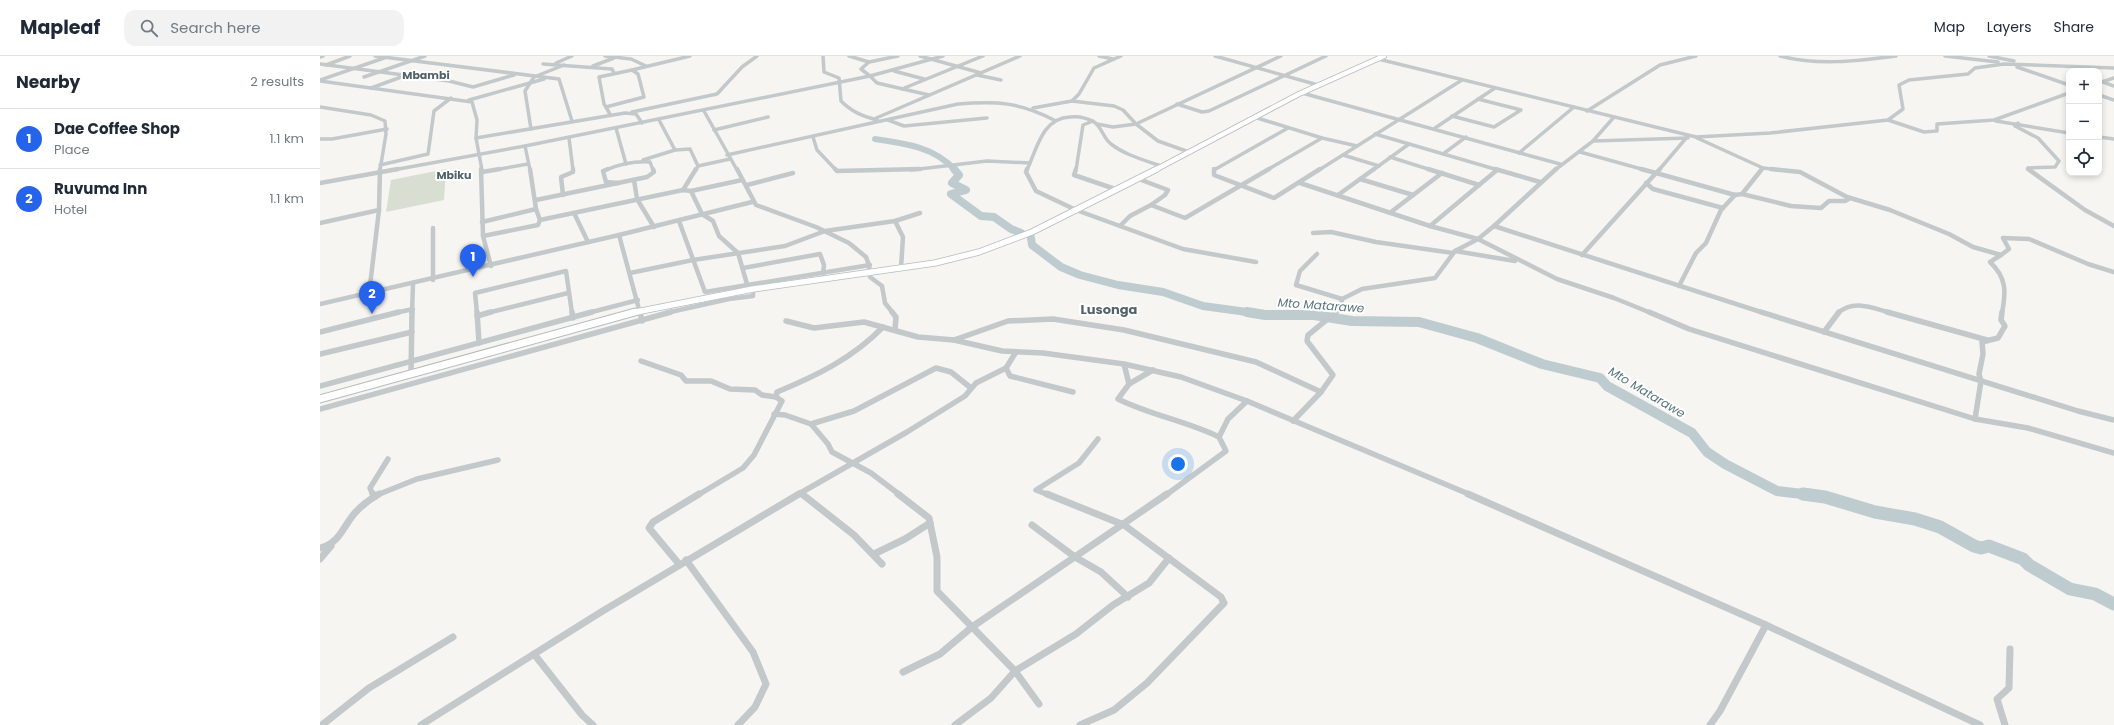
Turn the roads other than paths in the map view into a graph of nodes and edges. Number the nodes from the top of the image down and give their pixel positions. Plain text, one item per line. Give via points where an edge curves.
1 (350, 56) edge
2 (375, 56) edge
3 (425, 56) edge
4 (572, 56) edge
5 (605, 56) edge
6 (617, 56) edge
7 (690, 56) edge
8 (757, 56) edge
9 (823, 56) edge
10 (849, 56) edge
11 (898, 56) edge
12 (920, 56) edge
13 (943, 56) edge
14 (984, 56) edge
15 (1020, 56) edge
16 (1099, 56) edge
17 (1121, 56) edge
18 (1215, 56) edge
19 (1281, 56) edge
20 (1326, 56) edge
21 (1384, 56) edge
22 (1696, 56) edge
23 (1780, 56) edge
24 (1896, 56) edge
25 (1945, 56) edge
26 (1989, 56) edge
27 (385, 57) junction
28 (933, 59) junction
29 (1113, 59) junction
30 (1378, 59) junction
31 (412, 61) junction
32 (869, 62) junction
33 (320, 64) edge
34 (543, 64) dead end
35 (555, 64) junction
36 (564, 64) junction
37 (1002, 64) junction
38 (2004, 64) junction
39 (2018, 64) junction
40 (325, 65) junction
41 (646, 66) junction
42 (956, 66) junction
43 (1011, 66) dead end
44 (2076, 66) junction
45 (590, 67) junction
46 (1256, 67) junction
47 (2078, 68) edge
48 (2114, 68) edge
49 (353, 69) junction
50 (632, 70) junction
51 (893, 70) junction
52 (381, 72) junction
53 (614, 73) junction
54 (981, 73) junction
55 (518, 74) junction
56 (976, 75) junction
57 (1284, 75) junction
58 (404, 76) junction
59 (870, 76) junction
60 (534, 77) junction
61 (364, 78) dead end
62 (545, 78) junction
63 (2114, 78) edge
64 (925, 79) junction
65 (1001, 80) dead end
66 (1462, 80) junction
67 (320, 81) edge
68 (2102, 81) edge
69 (840, 83) junction
70 (2102, 83) edge
71 (529, 84) junction
72 (2066, 84) edge
73 (1318, 85) junction
74 (2114, 86) edge
75 (1495, 88) junction
76 (370, 89) junction
77 (902, 89) junction
78 (1302, 92) junction
79 (2066, 94) edge
80 (929, 95) junction
81 (2102, 96) edge
82 (451, 98) junction
83 (1478, 99) junction
84 (469, 100) junction
85 (2114, 100) edge
86 (1072, 101) junction
87 (1177, 104) junction
88 (320, 107) edge
89 (606, 107) junction
90 (1574, 107) junction
91 (1032, 108) junction
92 (1587, 110) junction
93 (704, 111) junction
94 (630, 113) junction
95 (610, 114) junction
96 (1452, 116) junction
97 (768, 117) dead end
98 (1254, 117) junction
99 (1614, 117) junction
100 (986, 118) dead end
101 (874, 119) junction
102 (1400, 119) junction
103 (659, 120) junction
104 (887, 120) junction
105 (1054, 120) junction
106 (1888, 120) junction
107 (1994, 120) junction
108 (572, 121) junction
109 (881, 122) junction
110 (642, 123) junction
111 (1095, 123) junction
112 (2018, 123) junction
113 (1136, 124) junction
114 (531, 128) junction
115 (616, 128) junction
116 (1288, 128) junction
117 (1435, 128) junction
118 (387, 129) junction
119 (714, 130) junction
120 (2066, 132) edge
121 (1376, 134) junction
122 (813, 137) junction
123 (1466, 137) junction
124 (1687, 137) junction
125 (1696, 137) junction
126 (2102, 137) edge
127 (320, 138) edge
128 (476, 138) junction
129 (569, 138) junction
130 (1322, 138) junction
131 (2114, 139) edge
132 (1593, 141) junction
133 (1409, 144) junction
134 (525, 146) junction
135 (1357, 146) junction
136 (675, 150) junction
137 (1189, 152) junction
138 (1580, 152) junction
139 (1519, 153) junction
140 (1443, 154) junction
141 (480, 155) junction
142 (1343, 155) junction
143 (729, 157) junction
144 (1390, 157) junction
145 (640, 161) junction
146 (1030, 163) junction
147 (528, 164) junction
148 (626, 164) junction
149 (1560, 164) junction
150 (380, 165) junction
151 (698, 166) junction
152 (1161, 166) junction
153 (1379, 166) junction
154 (1763, 168) junction
155 (1497, 170) junction
156 (380, 171) junction
157 (482, 172) junction
158 (793, 173) dead end
159 (1442, 173) junction
160 (1656, 173) junction
161 (1136, 178) junction
162 (1360, 179) junction
163 (634, 180) junction
164 (742, 180) junction
165 (1540, 182) junction
166 (320, 183) edge
167 (618, 183) junction
168 (1300, 183) junction
169 (1646, 183) junction
170 (747, 185) junction
171 (1479, 185) junction
172 (1242, 186) junction
173 (1115, 189) junction
174 (683, 190) junction
175 (691, 191) junction
176 (1735, 194) junction
177 (1742, 194) junction
178 (563, 195) junction
179 (1338, 195) junction
180 (1413, 195) junction
181 (1850, 198) junction
182 (637, 199) junction
183 (536, 200) junction
184 (752, 202) junction
185 (1150, 205) junction
186 (1723, 208) junction
187 (536, 209) junction
188 (379, 210) junction
189 (1076, 210) junction
190 (1390, 212) junction
191 (574, 213) junction
192 (920, 213) dead end
193 (702, 214) junction
194 (540, 220) junction
195 (679, 221) junction
196 (895, 221) junction
197 (482, 222) junction
198 (320, 223) edge
199 (1120, 226) junction
200 (1430, 226) junction
201 (1494, 226) junction
202 (2114, 226) edge
203 (654, 227) junction
204 (433, 228) dead end
205 (825, 231) junction
206 (1313, 233) dead end
207 (483, 236) junction
208 (619, 236) junction
209 (1478, 239) junction
210 (588, 242) junction
211 (1454, 252) junction
212 (738, 253) junction
213 (1317, 254) dead end
214 (1582, 255) junction
215 (2002, 255) junction
216 (693, 260) junction
217 (1256, 262) dead end
218 (1521, 262) junction
219 (870, 264) junction
220 (491, 266) junction
221 (743, 268) junction
222 (901, 268) junction
223 (2114, 272) edge
224 (630, 273) junction
225 (870, 273) junction
226 (823, 274) junction
227 (433, 280) junction
228 (413, 284) junction
229 (747, 284) junction
230 (1679, 286) junction
231 (753, 289) junction
232 (568, 293) junction
233 (369, 294) junction
234 (1342, 299) junction
235 (638, 300) junction
236 (320, 304) edge
237 (413, 309) junction
238 (640, 311) junction
239 (477, 316) junction
240 (573, 318) junction
241 (642, 320) junction
242 (786, 321) dead end
243 (883, 327) junction
244 (895, 330) junction
245 (320, 332) edge
246 (412, 332) junction
247 (1824, 332) junction
248 (954, 340) junction
249 (1987, 340) junction
250 (479, 343) junction
251 (1016, 352) junction
252 (320, 354) edge
253 (411, 361) junction
254 (641, 361) dead end
255 (1124, 364) junction
256 (1006, 368) junction
257 (1153, 370) junction
258 (411, 374) junction
259 (1981, 381) junction
260 (1129, 384) junction
261 (320, 386) edge
262 (971, 388) junction
263 (1073, 392) dead end
264 (1321, 392) junction
265 (776, 397) junction
266 (320, 399) edge
267 (1247, 401) junction
268 (320, 409) edge
269 (774, 414) junction
270 (1976, 419) junction
271 (2114, 420) edge
272 (1293, 421) junction
273 (811, 424) junction
274 (1220, 437) junction
275 (1098, 439) dead end
276 (2114, 453) edge
277 (388, 459) dead end
278 (498, 460) dead end
279 (850, 463) junction
280 (800, 493) junction
281 (374, 497) junction
282 (930, 523) junction
283 (1032, 525) dead end
284 (1124, 525) junction
285 (331, 546) junction
286 (320, 548) edge
287 (874, 554) junction
288 (1075, 557) junction
289 (1169, 558) junction
290 (320, 559) edge
291 (683, 562) junction
292 (882, 564) dead end
293 (1128, 597) junction
294 (1766, 624) junction
295 (972, 627) junction
296 (453, 637) dead end
297 (2010, 649) dead end
298 (534, 654) junction
299 (1015, 670) junction
300 (903, 672) dead end
301 (1039, 704) dead end
302 (322, 725) edge
303 (421, 725) edge
304 (593, 725) edge
305 (738, 725) edge
306 (955, 725) edge
307 (1080, 725) edge
308 (1710, 725) edge
309 (1980, 725) edge
310 (2005, 725) edge

1 - 40 street
2 - 27 street
3 - 31 street
4 - 35 street
5 - 6 street
6 - 41 street via 641,62
6 - 45 street
7 - 41 street
8 - 94 street via 742,67 717,94
9 - 69 street via 824,72 838,78
10 - 32 street
11 - 32 street
12 - 28 street
13 - 28 street
14 - 42 street
15 - 37 street
16 - 29 street
17 - 29 street
18 - 46 street
19 - 46 street
20 - 57 street
21 - 30 main road
22 - 92 street via 1660,65
23 - 24 street via 1848,62
25 - 38 street
26 - 39 street via 2013,60
27 - 31 street
27 - 49 street
28 - 42 street
28 - 51 street
29 - 86 street via 1094,68
30 - 66 street
30 - 73 main road
31 - 52 street
31 - 55 street
32 - 59 street via 861,69
33 - 40 street
34 - 35 street
35 - 36 street
36 - 45 street
36 - 60 street
37 - 43 street
37 - 54 street
38 - 39 street
38 - 72 street
38 - 106 street via 1975,68 1968,74 1909,80 1899,85 1903,109
39 - 44 street
40 - 49 street
41 - 50 street
42 - 54 street
42 - 64 street
44 - 47 street
44 - 48 street
45 - 53 street via 612,69
46 - 57 street
46 - 87 street
49 - 52 street
49 - 67 street
50 - 53 street
50 - 89 street via 638,74 644,97
51 - 59 street
51 - 64 street
52 - 58 street
52 - 61 street
53 - 89 street via 599,78
54 - 56 street
55 - 58 street via 473,87 449,81
55 - 60 street
56 - 65 street
56 - 80 street
57 - 73 street
57 - 87 street via 1210,111 1202,112
58 - 76 street
59 - 69 street
59 - 77 street via 877,83
60 - 62 street
60 - 71 street
62 - 71 street
62 - 108 street via 559,79
63 - 68 street
64 - 77 street
66 - 75 street
66 - 102 street
67 - 76 street
69 - 93 street
69 - 101 street via 841,101 861,116
70 - 74 street
71 - 84 street
71 - 114 street via 525,91
73 - 78 main road
75 - 83 street
75 - 90 street
76 - 82 street
77 - 80 street
78 - 98 main road
78 - 102 street
79 - 107 street
80 - 101 street
81 - 85 street
82 - 84 street
82 - 150 street via 434,111 428,154
83 - 96 street
83 - 96 street via 1521,110 1494,127
84 - 128 street via 472,102 477,120
86 - 91 street
86 - 113 street via 1114,106 1123,110
87 - 113 street
88 - 118 street via 380,117 385,120
89 - 95 street
90 - 92 street
90 - 139 street
91 - 104 street via 991,102 942,105
91 - 105 street
92 - 99 street
93 - 103 street
93 - 119 street
94 - 95 street
94 - 110 street via 636,114
95 - 108 street
96 - 117 street
97 - 119 street
98 - 116 street
98 - 137 main road
99 - 124 street
99 - 132 street
100 - 104 street via 904,126
101 - 109 street
102 - 117 street
102 - 121 street
103 - 110 street
103 - 136 street
104 - 109 street
105 - 111 street via 1080,117
105 - 146 street via 1048,126
106 - 107 street via 1924,132 1937,131 1937,124
106 - 125 street via 1770,133
107 - 112 street
108 - 114 street
109 - 122 street
110 - 115 street
111 - 113 street via 1113,126
111 - 152 street via 1111,144
111 - 173 street via 1083,125 1074,174
112 - 120 street
112 - 202 street via 2014,126 2034,134 2058,161 2055,167 2032,167 2028,168 2029,171 2085,210
113 - 137 street via 1158,141
114 - 128 street
115 - 129 street
115 - 148 street
116 - 130 street
116 - 172 street via 1214,169 1214,175
117 - 123 street
118 - 127 street via 332,139
118 - 150 street
119 - 143 street
121 - 133 street
121 - 135 street
122 - 143 street
122 - 146 street via 817,150 837,171 910,170 988,161
123 - 139 street
123 - 140 street
124 - 125 street
124 - 132 street
124 - 160 street
125 - 154 street
126 - 131 street
128 - 141 street
129 - 134 street
129 - 178 street via 573,172 562,177
130 - 135 street
130 - 172 street
132 - 138 street
133 - 140 street
133 - 144 street
134 - 141 street
134 - 147 street
135 - 142 street
136 - 145 street
136 - 151 street via 690,149
137 - 152 main road
138 - 149 street
138 - 160 street
139 - 149 street
140 - 155 street
141 - 156 street
141 - 157 street
142 - 153 street
142 - 168 street
143 - 151 street
143 - 164 street
144 - 153 street
144 - 159 street
145 - 148 street
145 - 163 street via 650,162 654,172 647,177
146 - 189 street via 1026,172 1036,191
147 - 157 street
147 - 183 street
148 - 167 street via 603,171 606,182
149 - 165 street
150 - 156 street
151 - 174 street
152 - 161 main road
153 - 162 street
154 - 177 street
154 - 181 street via 1800,172
155 - 165 street
155 - 171 street
156 - 166 street
156 - 188 street
157 - 197 street
158 - 170 street
159 - 171 street
159 - 180 street
160 - 169 street
160 - 176 street
161 - 173 main road
161 - 185 street via 1168,190 1165,196
162 - 179 street
162 - 180 street
163 - 167 street
163 - 182 street
164 - 170 street
164 - 175 street
165 - 201 street
167 - 178 street
168 - 172 street via 1274,198
168 - 179 street
169 - 186 street via 1653,188
169 - 214 street
170 - 184 street
171 - 200 street
172 - 185 street via 1185,218
173 - 189 main road
174 - 175 street
174 - 182 street
175 - 193 street
176 - 177 street
176 - 186 street
177 - 181 street via 1791,206 1821,208 1829,201 1845,202
178 - 183 street
179 - 190 street
180 - 190 street
181 - 215 street via 1890,210 1949,234 1973,247
182 - 191 street
182 - 203 street
183 - 187 street
184 - 193 street
184 - 205 street via 760,208
185 - 199 street via 1130,216
186 - 230 street via 1706,243 1696,253
187 - 194 street
187 - 197 street
188 - 198 street
188 - 233 street
189 - 199 street
189 - 222 main road via 1032,232 979,252
190 - 200 street
191 - 194 street
191 - 210 street
192 - 196 street
193 - 195 street
193 - 212 street via 713,221 719,236
194 - 207 street via 538,224
195 - 203 street
195 - 216 street
196 - 205 street
196 - 222 street via 901,228 904,242
197 - 207 street
199 - 217 street via 1183,249
200 - 209 street
201 - 209 street
201 - 214 street
203 - 208 street
204 - 227 street
205 - 212 street via 784,246
205 - 219 street via 857,248
206 - 211 street via 1331,232 1376,242
207 - 220 street
208 - 210 street
208 - 224 street
209 - 211 street
209 - 218 street
210 - 220 street
211 - 218 street
211 - 234 street via 1435,278 1362,289
212 - 216 street
212 - 221 street
213 - 234 street via 1303,266 1296,278 1296,285
214 - 230 street
215 - 223 street via 2009,250 2004,238 2029,239
215 - 249 street via 1992,258 1990,262 2001,271 2004,283 2006,293 2000,320 2005,326 1998,338
216 - 224 street
216 - 229 street via 705,292
218 - 270 street via 1557,279 1614,298 1689,329
219 - 225 street
219 - 226 street
220 - 227 street
221 - 226 street via 820,254 824,265
221 - 229 street
222 - 225 main road
224 - 235 street
225 - 231 main road
225 - 244 street via 870,278 882,286 885,303 896,317
226 - 229 street
227 - 228 street
228 - 233 street
228 - 237 street
230 - 247 street
231 - 238 main road
231 - 241 street via 753,296 705,304
232 - 239 street
232 - 239 street via 566,270 475,293
232 - 240 street
233 - 236 street
234 - 264 street via 1341,308 1308,335 1307,341 1333,375
235 - 238 street
235 - 240 street
237 - 245 street
237 - 246 street
238 - 241 street
238 - 258 main road
239 - 250 street
240 - 250 street
241 - 268 street
242 - 243 street via 814,328 853,322
243 - 244 street
243 - 265 street via 869,343 814,376 777,392
244 - 248 street via 918,336
246 - 252 street
246 - 253 street
247 - 249 street via 1832,318 1849,306 1857,304
247 - 259 street
248 - 251 street
248 - 264 street via 1008,321 1053,319 1124,330 1256,362
249 - 259 street via 1982,342 1983,354 1978,374
250 - 253 street
251 - 255 street
251 - 256 street
253 - 258 street
253 - 261 street
254 - 265 street via 682,375 686,381 711,381 730,389 755,390 762,395
255 - 257 street
255 - 260 street
256 - 262 street
256 - 263 street via 1010,376
257 - 260 street
257 - 267 street via 1181,377
258 - 266 main road
259 - 270 street
259 - 271 street
260 - 274 street via 1118,399
262 - 273 street via 944,368 936,368 854,411
262 - 279 street via 955,402
264 - 272 street
265 - 269 street via 782,401
267 - 272 street
267 - 274 street via 1228,419
269 - 273 street
269 - 291 street via 767,434 743,468 652,522 649,528
270 - 276 street via 2028,428
272 - 294 street
273 - 279 street via 832,452
274 - 284 street via 1226,451
275 - 284 street via 1093,448 1068,473 1036,490
277 - 281 street via 370,488
278 - 281 street via 391,487
279 - 280 street
279 - 282 street via 891,487 929,518
280 - 287 street via 841,524
280 - 291 street
281 - 285 street via 355,513
282 - 287 street
282 - 295 street via 937,557 937,591
283 - 288 street
284 - 288 street
284 - 289 street
285 - 286 street
285 - 290 street
287 - 292 street
288 - 293 street via 1101,572
288 - 295 street
289 - 293 street via 1149,583
289 - 307 street via 1221,597 1224,603 1142,688 1114,710
291 - 298 street
291 - 305 street via 753,652 766,684 755,706
293 - 299 street via 1113,605 1076,634
294 - 308 street
294 - 309 street via 1774,630
295 - 299 street
295 - 300 street via 940,654
296 - 302 street via 377,682
297 - 310 street via 2009,688 1997,699
298 - 303 street
298 - 304 street via 582,715
299 - 301 street
299 - 306 street via 991,698

